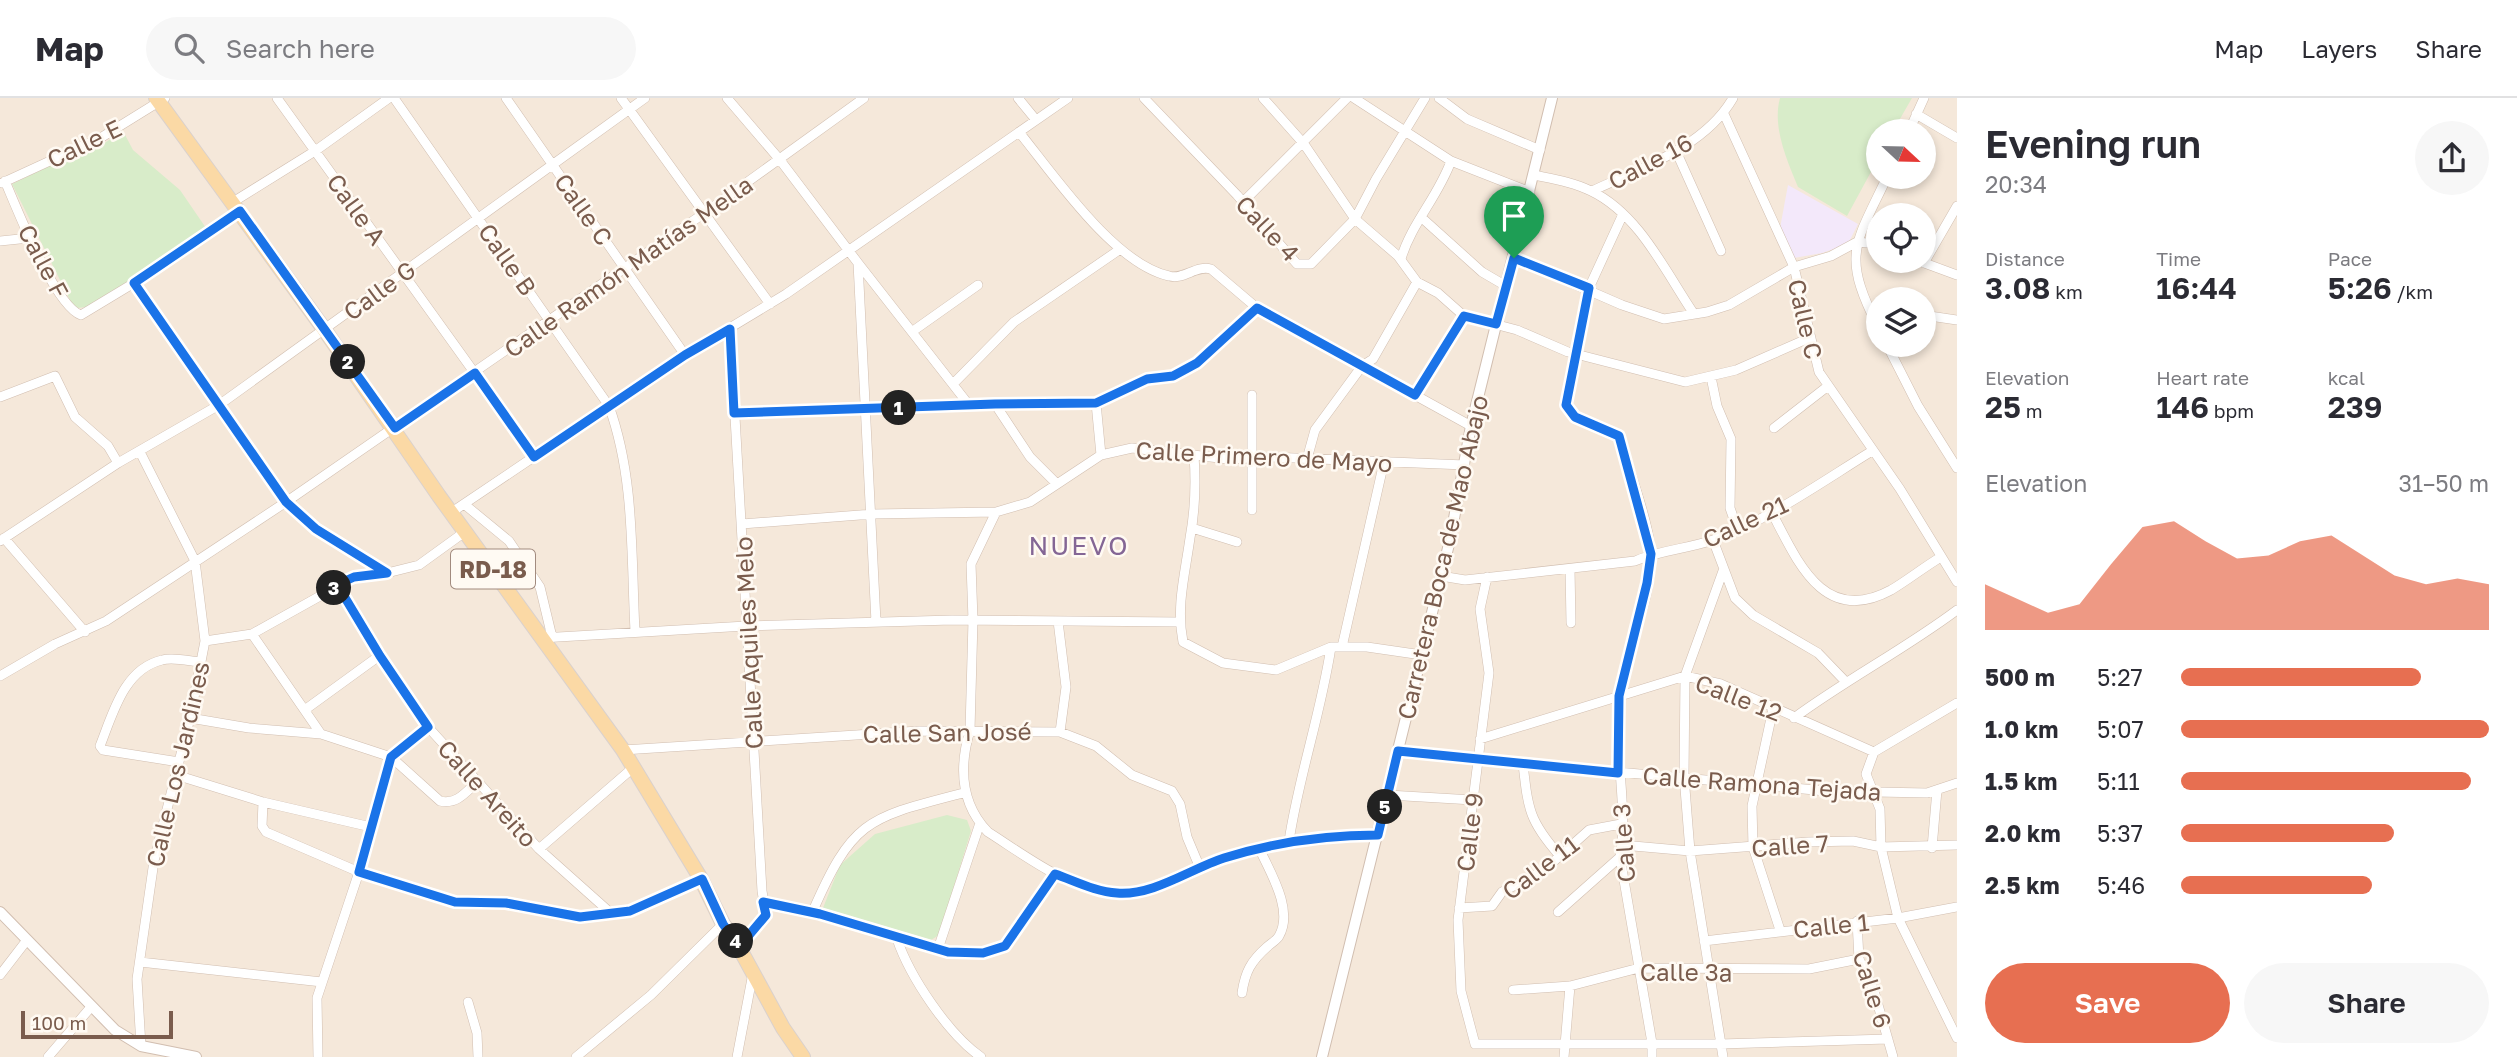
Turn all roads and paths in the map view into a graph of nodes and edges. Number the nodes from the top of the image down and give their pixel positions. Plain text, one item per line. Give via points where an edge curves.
1 (277, 98) edge
2 (391, 98) edge
3 (506, 98) edge
4 (621, 98) edge
5 (645, 98) edge
6 (727, 98) edge
7 (864, 98) edge
8 (1018, 98) edge
9 (1068, 98) edge
10 (1144, 98) edge
11 (1263, 98) edge
12 (1347, 98) edge
13 (1354, 98) edge
14 (1425, 98) edge
15 (1439, 98) edge
16 (1552, 98) edge
17 (1734, 98) edge
18 (1924, 98) edge
19 (160, 100) edge
20 (629, 110) junction
21 (1724, 114) junction
22 (1916, 114) junction
23 (1914, 119) edge
24 (1036, 120) junction
25 (1019, 132) junction
26 (1403, 132) junction
27 (1957, 138) edge
28 (1304, 144) junction
29 (1540, 150) junction
30 (315, 151) junction
31 (1676, 151) junction
32 (780, 160) junction
33 (1451, 161) junction
34 (553, 165) junction
35 (1534, 175) junction
36 (3, 183) edge
37 (1881, 189) edge
38 (1530, 191) junction
39 (1592, 191) junction
40 (1243, 202) junction
41 (236, 206) junction
42 (1957, 206) edge
43 (703, 214) junction
44 (1623, 214) junction
45 (479, 218) junction
46 (1422, 218) junction
47 (1355, 219) junction
48 (29, 238) junction
49 (1936, 240) edge
50 (0, 241) edge
51 (1857, 242) junction
52 (1866, 243) edge
53 (848, 250) junction
54 (1119, 250) junction
55 (1721, 251) dead end
56 (1514, 258) junction
57 (1401, 259) junction
58 (858, 263) junction
59 (625, 267) junction
60 (1794, 267) junction
61 (1936, 267) edge
62 (403, 272) junction
63 (1957, 275) edge
64 (1417, 282) junction
65 (134, 283) junction
66 (978, 285) dead end
67 (1506, 286) junction
68 (1589, 288) junction
69 (770, 304) junction
70 (1866, 304) edge
71 (1257, 308) junction
72 (1694, 314) junction
73 (1464, 316) junction
74 (1936, 317) edge
75 (550, 320) junction
76 (1957, 320) edge
77 (1496, 324) junction
78 (324, 329) junction
79 (730, 329) junction
80 (913, 331) junction
81 (1809, 338) junction
82 (1577, 352) junction
83 (685, 355) junction
84 (1893, 357) edge
85 (1363, 366) junction
86 (475, 373) junction
87 (1711, 377) junction
88 (953, 384) junction
89 (1828, 386) junction
90 (1252, 395) dead end
91 (1415, 395) junction
92 (0, 397) edge
93 (1096, 403) junction
94 (995, 404) junction
95 (219, 405) junction
96 (969, 405) junction
97 (609, 406) junction
98 (867, 409) junction
99 (734, 413) junction
100 (1471, 426) junction
101 (395, 428) junction
102 (1774, 428) dead end
103 (1872, 451) junction
104 (140, 452) junction
105 (1101, 455) junction
106 (1194, 456) junction
107 (534, 457) junction
108 (1251, 458) junction
109 (1307, 459) junction
110 (1384, 462) junction
111 (118, 463) junction
112 (1465, 465) junction
113 (1957, 468) edge
114 (1056, 484) junction
115 (286, 502) junction
116 (458, 508) junction
117 (1252, 510) dead end
118 (1771, 511) junction
119 (996, 512) junction
120 (873, 514) junction
121 (742, 524) junction
122 (1192, 528) junction
123 (1738, 528) junction
124 (466, 531) junction
125 (2, 540) edge
126 (1713, 540) junction
127 (1237, 542) dead end
128 (1651, 554) junction
129 (1941, 556) junction
130 (195, 561) junction
131 (1570, 569) junction
132 (1723, 571) junction
133 (387, 573) junction
134 (1441, 576) junction
135 (1487, 577) junction
136 (1957, 582) edge
137 (332, 587) junction
138 (1957, 610) edge
139 (973, 620) junction
140 (1058, 621) junction
141 (876, 622) junction
142 (1179, 622) junction
143 (1572, 623) dead end
144 (746, 626) junction
145 (635, 631) junction
146 (85, 632) junction
147 (252, 634) junction
148 (546, 638) junction
149 (205, 640) junction
150 (1337, 647) junction
151 (1422, 655) junction
152 (380, 656) junction
153 (201, 662) junction
154 (0, 676) edge
155 (1685, 676) junction
156 (1845, 681) junction
157 (1619, 696) junction
158 (1957, 704) edge
159 (306, 709) junction
160 (1773, 709) junction
161 (190, 718) junction
162 (1794, 718) junction
163 (428, 727) junction
164 (970, 730) junction
165 (1060, 732) junction
166 (321, 734) junction
167 (1480, 739) junction
168 (753, 740) junction
169 (623, 750) junction
170 (1398, 751) junction
171 (1874, 752) junction
172 (391, 757) junction
173 (1476, 760) junction
174 (179, 762) junction
175 (1523, 764) junction
176 (634, 767) junction
177 (1618, 773) junction
178 (176, 775) junction
179 (1684, 776) junction
180 (478, 781) junction
181 (1957, 783) edge
182 (1758, 786) junction
183 (1937, 790) junction
184 (1873, 791) junction
185 (963, 793) junction
186 (1388, 795) junction
187 (1474, 800) junction
188 (262, 802) junction
189 (980, 823) junction
190 (1621, 824) junction
191 (371, 827) junction
192 (1378, 835) junction
193 (1289, 841) junction
194 (1622, 845) junction
195 (1957, 845) edge
196 (1881, 847) junction
197 (1259, 848) junction
198 (1753, 848) junction
199 (1932, 848) junction
200 (539, 849) junction
201 (1690, 851) junction
202 (1560, 856) junction
203 (1620, 858) junction
204 (1200, 868) junction
205 (359, 872) junction
206 (1055, 874) junction
207 (702, 879) junction
208 (763, 902) junction
209 (1957, 907) edge
210 (1459, 908) junction
211 (0, 912) edge
212 (812, 912) junction
213 (1558, 912) dead end
214 (613, 915) junction
215 (1898, 918) junction
216 (1857, 921) junction
217 (723, 924) junction
218 (1780, 930) junction
219 (897, 939) junction
220 (27, 940) junction
221 (1704, 941) junction
222 (739, 947) junction
223 (938, 948) junction
224 (1859, 959) junction
225 (140, 962) junction
226 (1639, 968) junction
227 (1709, 970) junction
228 (753, 974) junction
229 (0, 975) edge
230 (322, 982) junction
231 (1570, 986) junction
232 (1513, 990) dead end
233 (1242, 993) dead end
234 (468, 1002) dead end
235 (92, 1007) junction
236 (1957, 1038) edge
237 (1888, 1039) junction
238 (1564, 1042) junction
239 (1653, 1043) junction
240 (1720, 1044) junction
241 (141, 1046) junction
242 (48, 1057) edge
243 (196, 1057) edge
244 (318, 1057) edge
245 (478, 1057) edge
246 (576, 1057) edge
247 (737, 1057) edge
248 (803, 1057) edge
249 (981, 1057) edge
250 (1322, 1057) edge
251 (1564, 1057) edge
252 (1651, 1057) edge
253 (1723, 1057) edge
254 (1893, 1057) edge

1 - 30 street, Calle A
2 - 30 street, Calle F
2 - 45 street, Calle B
3 - 34 street, Calle C
4 - 20 street
5 - 20 street, Calle G
6 - 32 street
7 - 32 street, Calle Ramón Matías Mella
8 - 24 street
9 - 24 street
10 - 40 street, Calle 4
11 - 28 street
12 - 28 street
13 - 26 street
14 - 26 street, Calle 4
15 - 29 street via 1468,119
16 - 29 street, Carretera Boca de Mao Abajo
17 - 21 street, Calle 16
18 - 22 street
19 - 36 street, Calle E via 102,138
19 - 41 main road, RD-18
20 - 34 street, Calle G
20 - 43 street
21 - 31 street, Calle 16
21 - 60 street, Calle C
22 - 23 street
22 - 27 street
24 - 25 street
25 - 53 street
25 - 54 street
26 - 33 street
26 - 47 street, Calle 4
28 - 40 street
28 - 47 street
29 - 35 street, Carretera Boca de Mao Abajo
30 - 41 street, Calle F
30 - 62 street, Calle A
31 - 39 street, Calle 16
31 - 55 street
32 - 43 street, Calle Ramón Matías Mella
32 - 53 street
33 - 38 street
33 - 46 street
34 - 45 street, Calle G
34 - 59 street, Calle C
35 - 38 street, Carretera Boca de Mao Abajo
35 - 39 street
36 - 48 street, Calle F
37 - 51 street
38 - 56 street, Carretera Boca de Mao Abajo
39 - 44 street
40 - 47 street, Calle 4 via 1297,264 1304,266
41 - 65 street, Calle F
41 - 78 main road, RD-18
42 - 49 street
43 - 59 street, Calle Ramón Matías Mella
43 - 69 street
44 - 68 street, Calle 3
44 - 72 street
45 - 62 street, Calle G
45 - 75 street, Calle B
46 - 57 street via 1408,235
46 - 67 street via 1482,272
47 - 57 street
48 - 50 street
48 - 65 street, Calle F via 74,313 86,314
51 - 52 street
51 - 60 street
51 - 70 street via 1854,266
53 - 58 street
53 - 69 street
54 - 71 street via 1167,276 1211,269
54 - 88 street via 1014,322
56 - 67 street, Carretera Boca de Mao Abajo
56 - 68 street
57 - 64 street
58 - 80 street
58 - 98 street
59 - 75 street, Calle Ramón Matías Mella
59 - 83 street, Calle C
60 - 72 street via 1729,304
60 - 81 street, Calle C
61 - 63 street
62 - 78 street, Calle G
62 - 86 street, Calle A
64 - 73 street
64 - 85 street via 1373,359
65 - 95 street
66 - 80 street
67 - 77 street, Carretera Boca de Mao Abajo
68 - 72 street via 1664,319
68 - 82 street, Calle 3
69 - 79 street
71 - 85 street
71 - 93 street via 1197,363 1173,376 1147,379
73 - 77 street
73 - 91 street
74 - 76 street
75 - 86 street, Calle Ramón Matías Mella
75 - 97 street, Calle B
77 - 82 street
77 - 100 street, Carretera Boca de Mao Abajo
78 - 95 street, Calle G
78 - 101 main road, RD-18
79 - 83 street
79 - 99 street, Calle Aquiles Melo
80 - 88 street
81 - 87 street
81 - 89 street, Calle C
82 - 87 street via 1685,382
82 - 128 street, Calle 3 via 1566,405 1575,417 1619,436
83 - 97 street
84 - 113 street
85 - 91 street
85 - 109 street via 1315,430
86 - 101 street, Calle Ramón Matías Mella
86 - 107 street, Calle A
87 - 123 street via 1731,439 1730,508
88 - 96 street
89 - 102 street
89 - 103 street, Calle C
90 - 108 street
91 - 100 street
92 - 111 street via 55,376 75,417 108,446
93 - 94 street
93 - 105 street
94 - 96 street
94 - 114 street via 1030,457
95 - 104 street, Calle G
95 - 115 street
96 - 98 street
97 - 107 street
97 - 145 street, Calle B via 621,440 627,480
98 - 99 street
98 - 120 street
99 - 121 street, Calle Aquiles Melo
100 - 112 street, Carretera Boca de Mao Abajo
101 - 115 street, Calle Ramón Matías Mella
101 - 116 main road, RD-18
103 - 118 street, Calle 21
103 - 129 street, Calle C
104 - 111 street, Calle G
104 - 130 street, Calle Los Jardines
105 - 106 street, Calle Primero de Mayo via 1132,449
105 - 114 street, Calle Primero de Mayo
106 - 108 street, Calle Primero de Mayo
106 - 122 street
107 - 116 street
108 - 109 street, Calle Primero de Mayo
108 - 117 street
109 - 110 street, Calle Primero de Mayo
110 - 112 street, Calle Primero de Mayo
110 - 150 street
111 - 125 street, Calle G
112 - 134 street, Carretera Boca de Mao Abajo
114 - 119 street, Calle Primero de Mayo via 1030,502
115 - 130 street, Calle Ramón Matías Mella
115 - 133 street via 316,529
116 - 124 main road, RD-18
116 - 148 street via 509,541 540,587
118 - 123 street, Calle 21
118 - 129 street via 1803,571 1844,601 1860,601 1890,590
119 - 120 street, Calle Primero de Mayo
119 - 139 street via 971,564
120 - 121 street, Calle Primero de Mayo
120 - 141 street
121 - 144 street, Calle Aquiles Melo
122 - 127 street
122 - 142 street
123 - 126 street, Calle 21
124 - 133 street via 419,565
124 - 148 main road, RD-18
125 - 146 street
126 - 128 street, Calle 21
126 - 132 street
128 - 131 street, Calle 21 via 1635,561
128 - 157 street, Calle 3
129 - 136 street, Calle C
130 - 146 street, Calle Ramón Matías Mella
130 - 149 street, Calle Los Jardines
131 - 135 street, Calle 21
131 - 143 street
132 - 155 street
132 - 156 street via 1735,598 1753,615 1803,642
133 - 137 street via 354,577
134 - 135 street, Calle 21
134 - 151 street, Carretera Boca de Mao Abajo
135 - 167 street, Calle 9 via 1480,609 1489,673
137 - 147 street
137 - 152 street, Calle Areito via 344,596
138 - 156 street via 1914,642
139 - 140 street
139 - 141 street
139 - 164 street
140 - 142 street
140 - 165 street via 1066,687
141 - 144 street
142 - 150 street via 1183,642 1223,663 1276,670
144 - 145 street
144 - 168 street, Calle Aquiles Melo
145 - 148 street
146 - 154 street, Calle Ramón Matías Mella
147 - 149 street
147 - 159 street
148 - 169 main road, RD-18
149 - 153 street, Calle Los Jardines
150 - 151 street
150 - 193 street via 1296,794
151 - 170 street, Carretera Boca de Mao Abajo
152 - 159 street
152 - 163 street, Calle Areito
153 - 161 street, Calle Los Jardines
153 - 174 street via 163,659 138,670 118,699 100,746
155 - 157 street, Calle 12
155 - 160 street, Calle 12 via 1721,684
155 - 179 street
156 - 162 street
157 - 167 street, Calle 12
157 - 177 street, Calle 3
158 - 171 street
159 - 166 street
160 - 162 street, Calle 12
160 - 182 street
161 - 166 street
161 - 174 street, Calle Los Jardines
162 - 171 street, Calle 12
163 - 172 street
163 - 180 street, Calle Areito
164 - 165 street, Calle San José
164 - 168 street, Calle San José
164 - 185 street
165 - 204 street, Calle San José via 1096,746 1132,775 1172,791
166 - 172 street
167 - 173 street, Calle 9
168 - 169 street, Calle San José
168 - 208 street, Calle Aquiles Melo
169 - 176 main road, RD-18
170 - 173 street, Calle Ramona Tejada
170 - 186 street, Carretera Boca de Mao Abajo
171 - 184 street via 1866,774
172 - 180 street via 440,801 457,801
172 - 191 street
173 - 175 street, Calle Ramona Tejada
173 - 187 street, Calle 9
174 - 178 street, Calle Los Jardines
175 - 177 street, Calle Ramona Tejada
175 - 202 street via 1528,811
176 - 200 street
176 - 207 main road, RD-18
177 - 179 street, Calle Ramona Tejada
177 - 190 street, Calle 3
178 - 188 street
178 - 225 street, Calle Los Jardines via 154,861
179 - 182 street, Calle Ramona Tejada
179 - 201 street
180 - 200 street, Calle Areito
181 - 183 street, Calle Ramona Tejada
182 - 184 street, Calle Ramona Tejada
182 - 198 street via 1752,807
183 - 184 street, Calle Ramona Tejada
183 - 199 street
184 - 196 street via 1880,809
185 - 189 street
185 - 212 street via 894,811 867,826 843,849
186 - 187 street
186 - 192 street, Carretera Boca de Mao Abajo
187 - 210 street, Calle 9
188 - 191 street
188 - 205 street via 266,832
189 - 206 street
189 - 223 street
190 - 194 street, Calle 3
190 - 202 street, Calle 11 via 1589,830
191 - 205 street
192 - 193 street
192 - 250 street, Carretera Boca de Mao Abajo
193 - 197 street
194 - 201 street, Calle 7
194 - 203 street, Calle 3
195 - 199 street, Calle 7
196 - 198 street, Calle 7 via 1853,841
196 - 199 street, Calle 7
196 - 215 street
197 - 204 street
197 - 233 street via 1283,912 1279,936 1252,960
198 - 201 street, Calle 7
198 - 218 street
200 - 214 street, Calle Areito
201 - 221 street
202 - 210 street, Calle 11 via 1502,892 1492,906
203 - 213 street
203 - 226 street, Calle 3
204 - 206 street via 1128,893 1102,891
205 - 214 street via 455,902 506,903 580,917
205 - 230 street
206 - 223 street via 1005,946 983,953
207 - 214 street
207 - 217 main road, RD-18
208 - 212 street
208 - 222 street, Calle Aquiles Melo via 763,922
209 - 215 street, Calle 1
210 - 238 street, Calle 9 via 1461,992 1475,1044
211 - 220 street
212 - 219 street
215 - 216 street, Calle 1
215 - 236 street
216 - 218 street, Calle 1
216 - 224 street, Calle 6
217 - 222 main road, RD-18
217 - 246 street via 651,995
218 - 221 street, Calle 1
219 - 223 street
219 - 249 street via 938,1011 964,1045
220 - 229 street
220 - 235 street
221 - 227 street
222 - 228 main road, RD-18
224 - 227 street, Calle 3ª via 1809,969
224 - 237 street, Calle 6
225 - 230 street
225 - 241 street, Calle Los Jardines
226 - 227 street, Calle 3ª
226 - 231 street, Calle 3ª
226 - 239 street, Calle 3
227 - 240 street
228 - 247 street
228 - 248 main road, RD-18
230 - 244 street via 317,998
231 - 232 street, Calle 3ª
231 - 238 street
234 - 245 street
235 - 241 street via 115,1030
235 - 242 street
237 - 240 street
237 - 254 street, Calle 6
238 - 239 street
238 - 251 street
239 - 240 street
239 - 252 street, Calle 3
240 - 253 street
241 - 243 street

